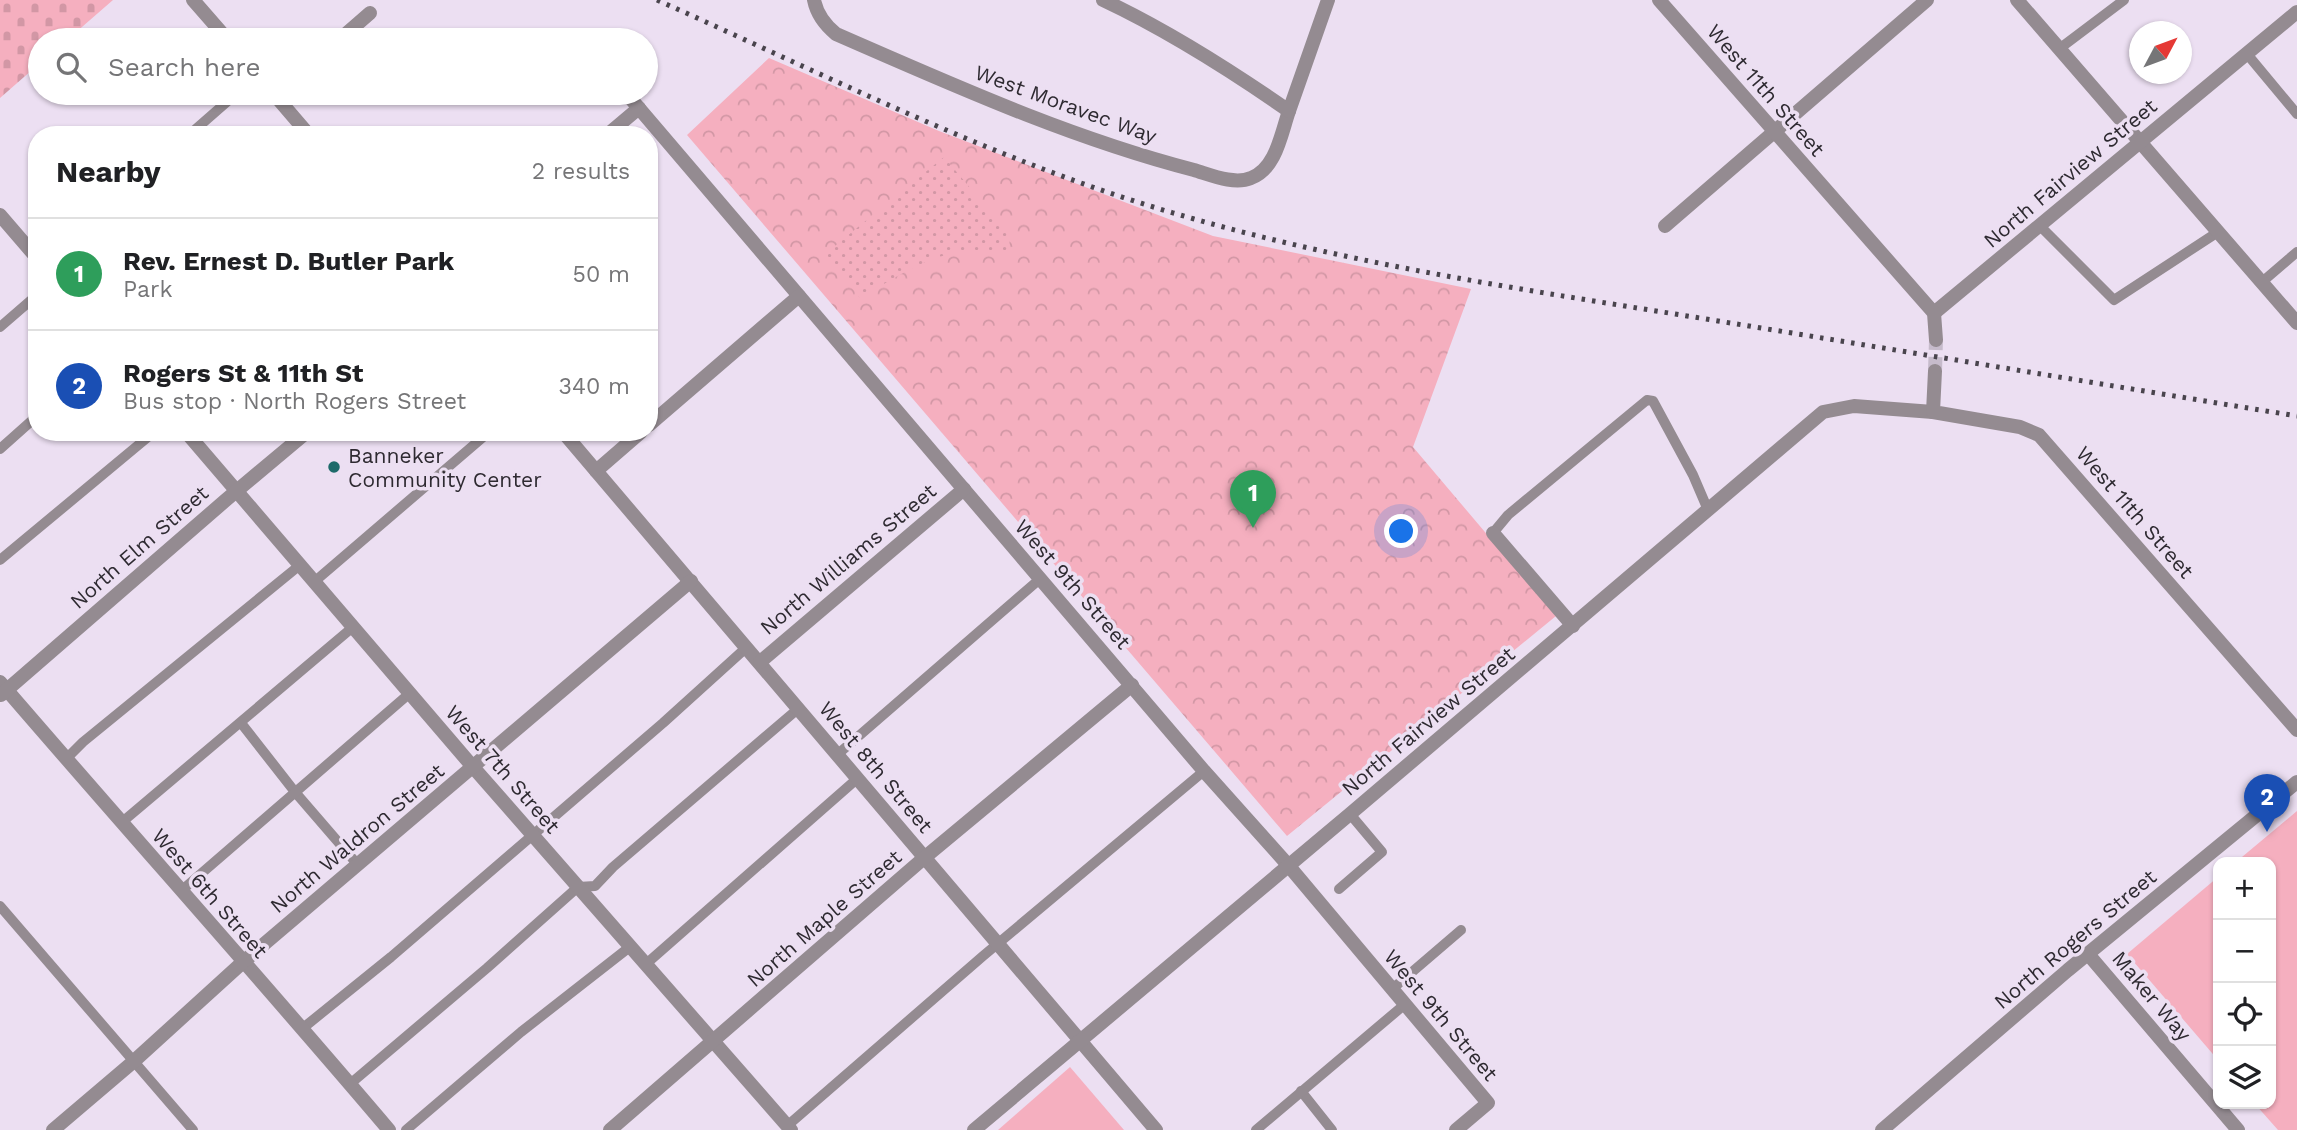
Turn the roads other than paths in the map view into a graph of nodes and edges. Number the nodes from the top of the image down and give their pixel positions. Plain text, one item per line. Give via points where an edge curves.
1 (193, 0) edge
2 (814, 0) edge
3 (1103, 0) edge
4 (1328, 0) edge
5 (1659, 0) edge
6 (1927, 0) edge
7 (2017, 0) edge
8 (2124, 0) edge
9 (2297, 12) edge
10 (370, 13) dead end
11 (218, 28) edge
12 (353, 28) edge
13 (2059, 49) junction
14 (2247, 54) junction
15 (223, 105) edge
16 (285, 105) edge
17 (636, 105) edge
18 (639, 108) junction
19 (1289, 111) junction
20 (2297, 114) edge
21 (199, 126) edge
22 (302, 126) edge
23 (618, 126) edge
24 (654, 126) edge
25 (658, 130) edge
26 (1773, 131) junction
27 (2140, 144) junction
28 (0, 215) edge
29 (1665, 226) dead end
30 (2040, 226) junction
31 (2218, 232) junction
32 (28, 248) edge
33 (2297, 252) edge
34 (2262, 282) junction
35 (799, 296) junction
36 (28, 303) edge
37 (1934, 313) junction
38 (2297, 323) edge
39 (0, 327) edge
40 (1936, 340) tunnel mouth
41 (1935, 371) tunnel mouth
42 (1933, 412) junction
43 (658, 417) edge
44 (28, 424) edge
45 (143, 441) edge
46 (194, 441) edge
47 (296, 441) edge
48 (478, 441) edge
49 (571, 441) edge
50 (631, 441) edge
51 (0, 449) edge
52 (596, 471) junction
53 (964, 489) junction
54 (236, 491) junction
55 (1708, 510) junction
56 (1493, 533) joint
57 (0, 560) edge
58 (300, 565) junction
59 (1041, 578) junction
60 (691, 581) junction
61 (314, 582) junction
62 (1573, 626) junction
63 (353, 627) junction
64 (747, 647) junction
65 (760, 662) junction
66 (1132, 685) junction
67 (2, 689) edge
68 (410, 694) junction
69 (799, 708) junction
70 (241, 723) junction
71 (2297, 730) edge
72 (838, 754) junction
73 (66, 759) junction
74 (474, 767) junction
75 (1204, 771) junction
76 (858, 778) junction
77 (2297, 782) edge
78 (295, 792) junction
79 (1350, 814) junction
80 (121, 823) junction
81 (533, 835) junction
82 (924, 858) junction
83 (358, 865) junction
84 (1289, 865) junction
85 (578, 887) junction
86 (1339, 889) dead end
87 (181, 891) junction
88 (0, 906) edge
89 (1461, 930) dead end
90 (998, 944) junction
91 (631, 946) junction
92 (2088, 954) junction
93 (243, 962) junction
94 (646, 964) junction
95 (1391, 989) junction
96 (1404, 1005) junction
97 (303, 1028) junction
98 (715, 1041) junction
99 (1080, 1041) junction
100 (134, 1062) junction
101 (350, 1084) junction
102 (1301, 1091) junction
103 (1891, 1127) edge
104 (789, 1128) edge
105 (614, 1129) edge
106 (53, 1130) edge
107 (193, 1130) edge
108 (389, 1130) edge
109 (406, 1130) edge
110 (974, 1130) edge
111 (1156, 1130) edge
112 (1256, 1130) edge
113 (1332, 1130) edge
114 (1456, 1130) edge
115 (2238, 1130) edge

1 - 11 street
2 - 19 street, West Moravec Way via 825,25 836,34 1013,111 1234,181 1250,179 1270,164
3 - 19 street via 1224,66
4 - 19 street, West Moravec Way
5 - 26 street, West 11th Street
6 - 26 street
7 - 13 street
8 - 13 lane
9 - 14 street, North Fairview Street
10 - 12 street
13 - 27 street
14 - 20 lane
14 - 27 street, North Fairview Street
15 - 21 lane
16 - 22 street
17 - 18 street, West 9th Street
18 - 23 street
18 - 24 street, West 9th Street
25 - 35 street, West 9th Street
26 - 29 street
26 - 37 street, West 11th Street
27 - 30 street, North Fairview Street
27 - 31 street
28 - 32 street
30 - 31 lane via 2113,300
30 - 37 street, North Fairview Street
31 - 34 street
33 - 34 lane
34 - 38 street
35 - 43 street
35 - 53 street, West 9th Street
36 - 39 lane
37 - 40 street
41 - 42 street
42 - 55 street, North Fairview Street via 1854,405 1824,412
42 - 71 street, West 11th Street via 2020,427 2039,435
44 - 51 lane
45 - 57 lane
46 - 54 street, West 7th Street
47 - 54 street, North Elm Street
48 - 61 lane
49 - 52 street, West 8th Street
50 - 52 street
52 - 60 street, West 8th Street
53 - 59 street, West 9th Street
53 - 65 street, North Williams Street
54 - 58 street, West 7th Street
54 - 67 street, North Elm Street
55 - 56 lane via 1653,401 1647,400 1508,515
55 - 62 street, North Fairview Street
56 - 62 street
58 - 61 street, West 7th Street
58 - 73 lane
59 - 66 street, West 9th Street
59 - 72 lane
60 - 64 street, West 8th Street
60 - 74 street, North Waldron Street
61 - 63 street, West 7th Street
62 - 79 street, North Fairview Street
63 - 68 street, West 7th Street
63 - 70 lane
64 - 65 street, West 8th Street
64 - 81 lane
65 - 69 street, West 8th Street
66 - 75 street, West 9th Street
66 - 82 street, North Maple Street
67 - 73 street, West 6th Street
68 - 74 street, West 7th Street
68 - 78 lane
69 - 72 street, West 8th Street
69 - 85 lane via 595,886
70 - 78 lane
70 - 80 lane
72 - 76 street, West 8th Street
73 - 80 street, West 6th Street
74 - 81 street, West 7th Street
74 - 83 street, North Waldron Street
75 - 84 street, West 9th Street
75 - 90 lane
76 - 82 street, West 8th Street
76 - 94 lane
77 - 92 street, North Rogers Street
78 - 83 lane
78 - 87 lane
79 - 84 street, North Fairview Street
79 - 86 lane via 1382,852
80 - 87 street, West 6th Street
81 - 85 street, West 7th Street
81 - 97 lane
82 - 90 street, West 8th Street
82 - 98 street, North Maple Street
83 - 93 street, North Waldron Street
84 - 95 street, West 9th Street
84 - 99 street, North Fairview Street
85 - 91 street, West 7th Street
85 - 101 lane
87 - 93 street, West 6th Street
88 - 100 lane
89 - 95 lane
90 - 99 street, West 8th Street
90 - 104 lane
91 - 94 street, West 7th Street
91 - 109 lane
92 - 103 street, North Rogers Street
92 - 115 street, Maker Way
93 - 97 street, West 6th Street
93 - 100 street, North Waldron Street
94 - 98 street, West 7th Street
95 - 96 street, West 9th Street
96 - 102 lane
96 - 114 street, West 9th Street via 1488,1103
97 - 101 street, West 6th Street
98 - 104 street, West 7th Street
98 - 105 street, North Maple Street
99 - 110 street, North Fairview Street
99 - 111 street, West 8th Street
100 - 106 street, North Waldron Street
100 - 107 lane
101 - 108 street, West 6th Street
102 - 112 lane
102 - 113 lane

